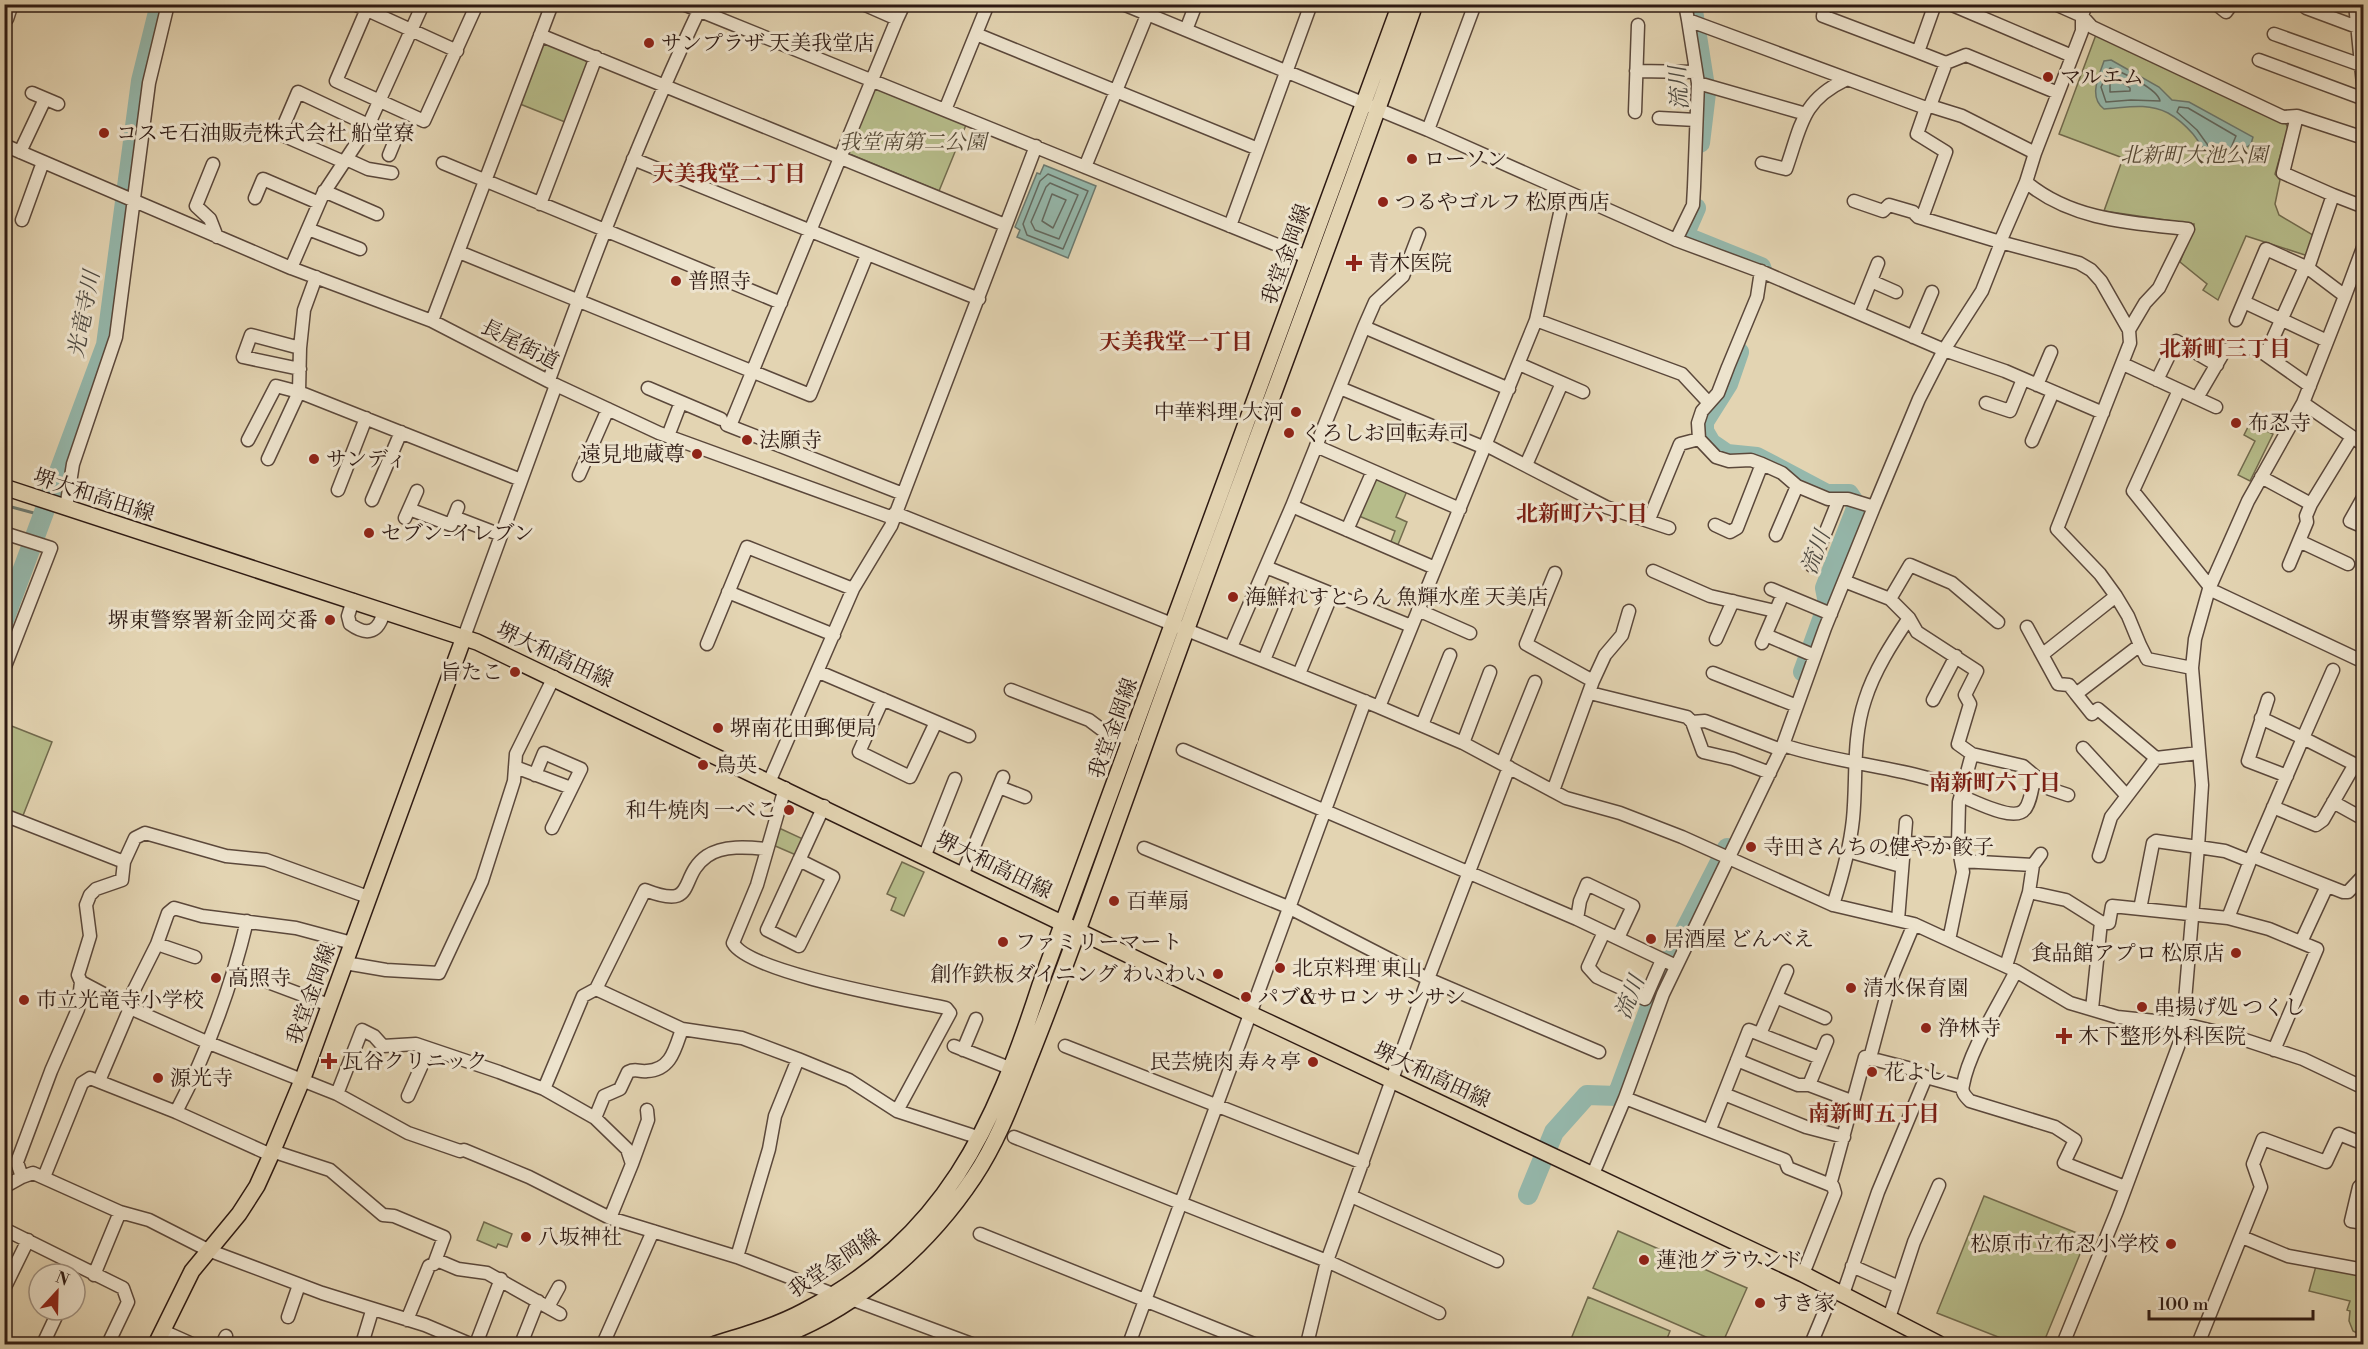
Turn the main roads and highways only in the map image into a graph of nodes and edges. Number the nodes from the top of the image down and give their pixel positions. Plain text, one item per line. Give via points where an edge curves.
1 (1400, 4) edge
2 (1415, 4) edge
3 (1370, 106) junction
4 (4, 487) edge
5 (1180, 626) junction
6 (464, 637) junction
7 (1063, 922) junction
8 (1078, 930) junction
9 (160, 1338) edge
10 (715, 1344) edge
11 (760, 1344) edge
12 (1939, 1344) edge

1 - 3 main road, 我堂金岡線
2 - 3 main road, 我堂金岡線
3 - 5 main road, 我堂金岡線
3 - 5 main road, 我堂金岡線 via 1307,257
4 - 6 main road, 堺大和高田線
5 - 7 main road, 我堂金岡線 via 1131,740
5 - 8 main road, 我堂金岡線
6 - 7 main road, 堺大和高田線
6 - 9 main road, 我堂金岡線 via 272,1153 245,1204 192,1271
7 - 8 main road, 堺大和高田線
7 - 10 main road, 我堂金岡線 via 1012,1069 981,1138 945,1194 874,1266 833,1294 767,1327
8 - 11 main road, 我堂金岡線 via 1009,1111 976,1175 936,1229 883,1278 851,1299 809,1324
8 - 12 main road, 堺大和高田線 via 1839,1291

